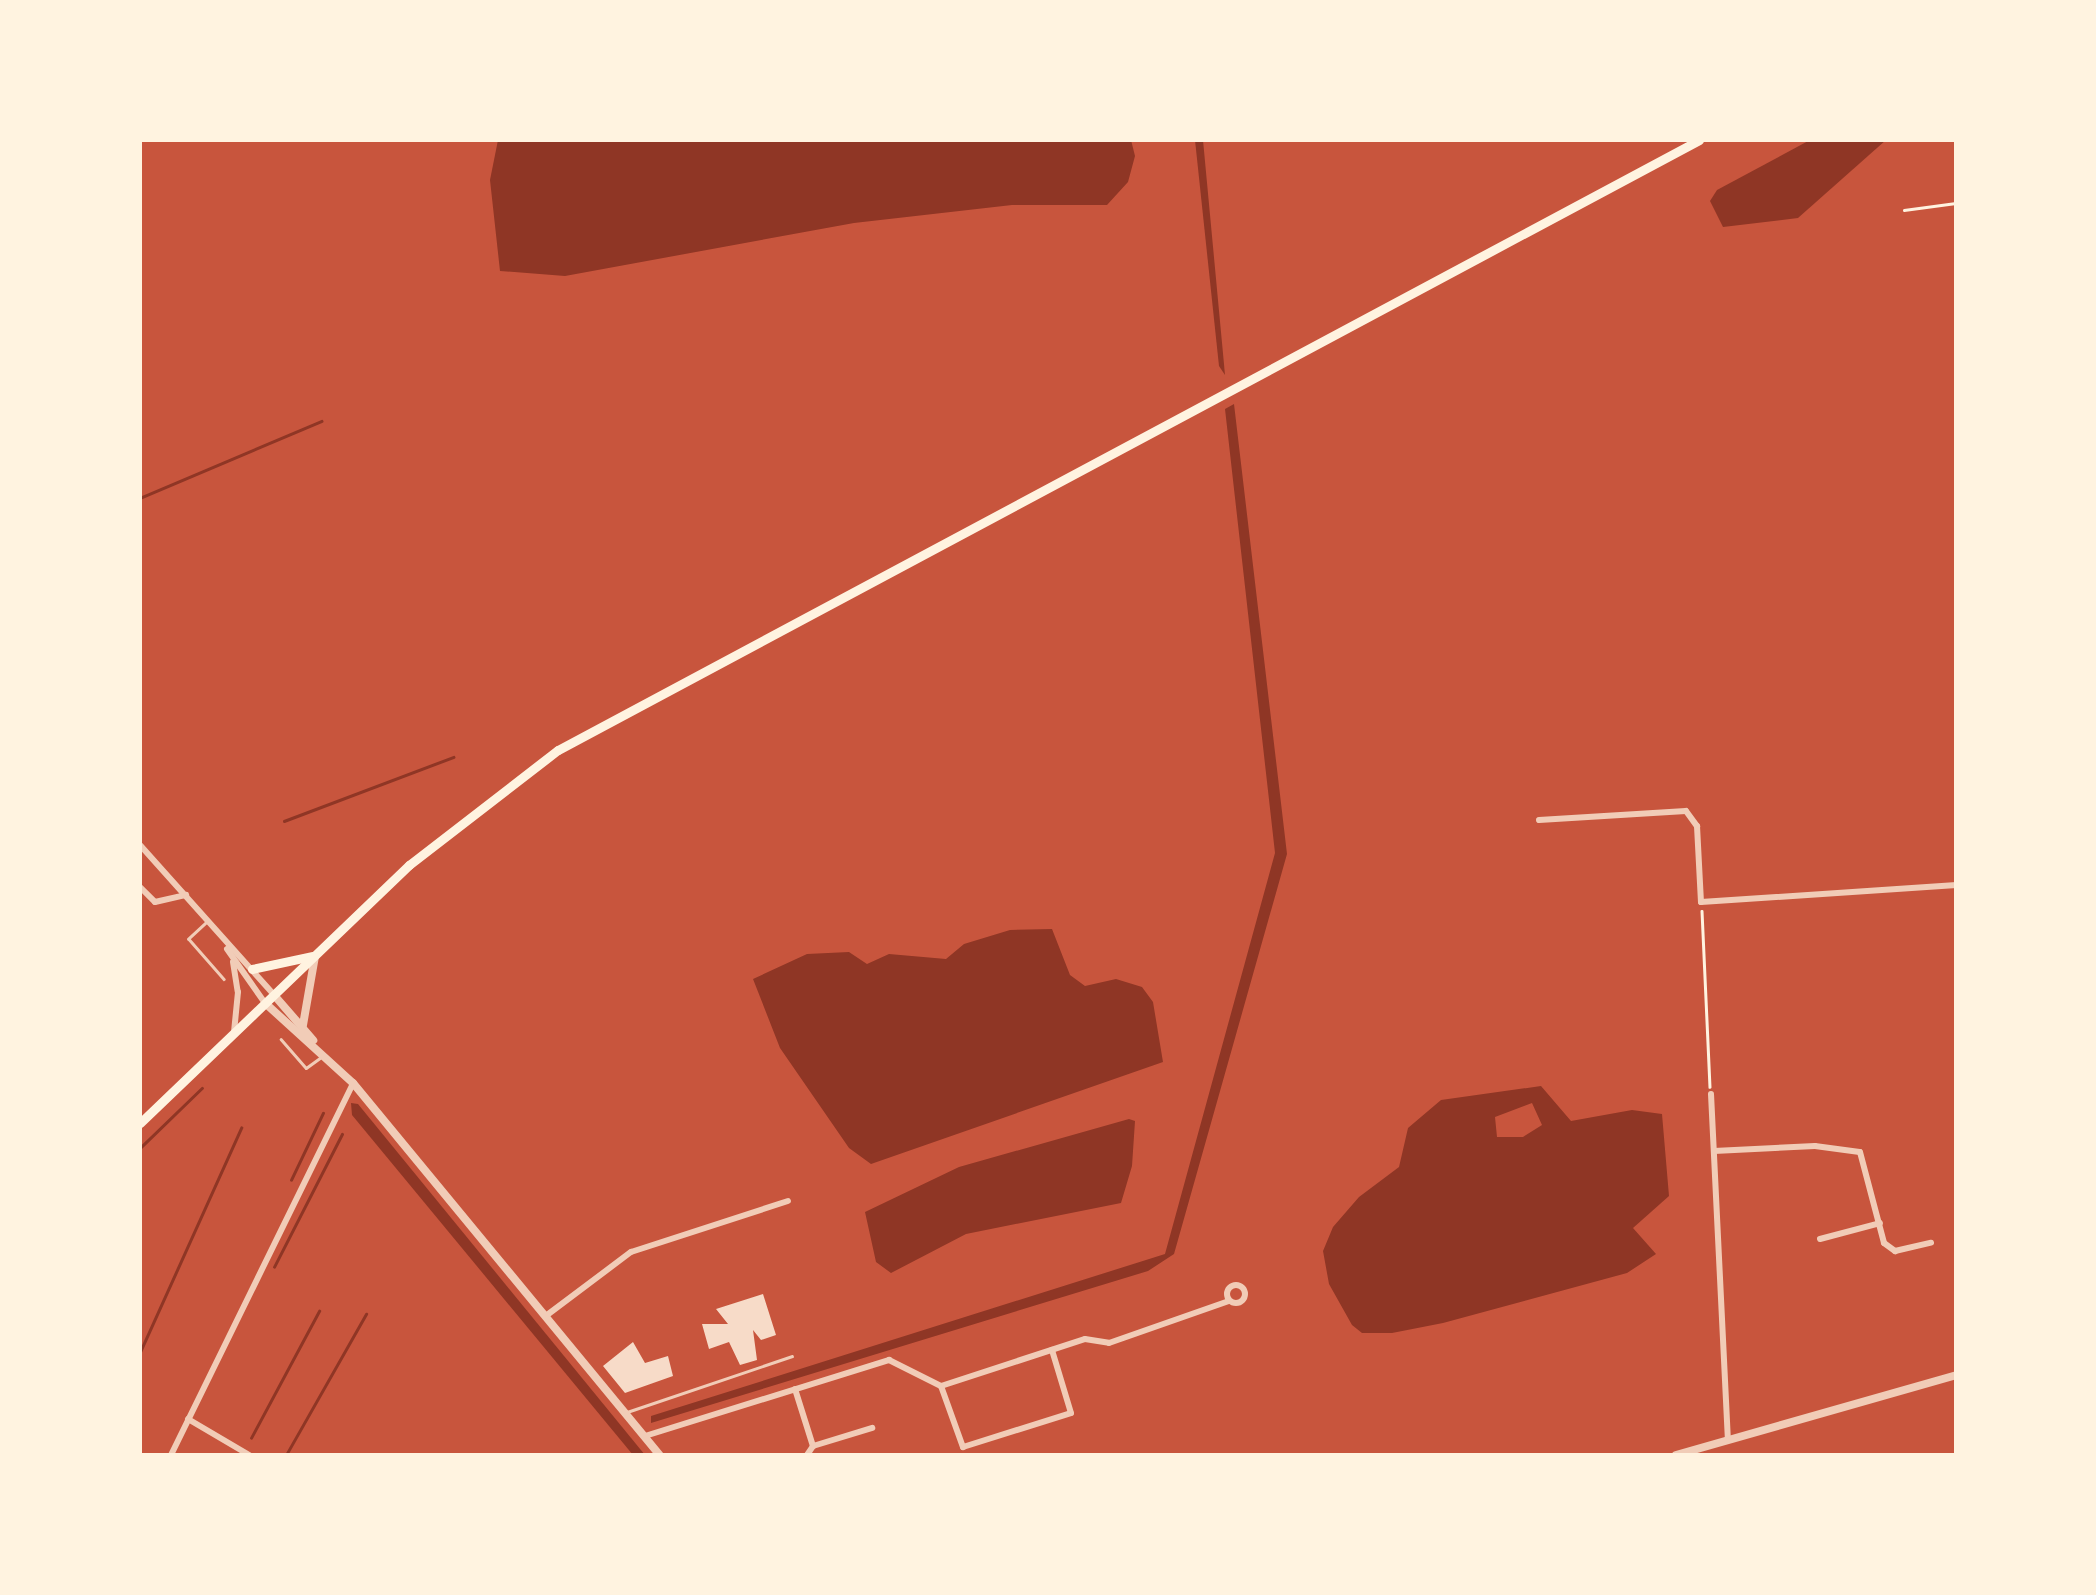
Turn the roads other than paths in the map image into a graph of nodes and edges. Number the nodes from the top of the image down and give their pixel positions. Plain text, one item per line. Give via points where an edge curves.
1 (1698, 140) edge
2 (1539, 820) dead end
3 (140, 845) edge
4 (1956, 885) edge
5 (140, 888) edge
6 (186, 894) junction
7 (208, 921) junction
8 (225, 943) junction
9 (315, 956) junction
10 (232, 961) junction
11 (252, 969) junction
12 (224, 979) dead end
13 (274, 994) junction
14 (266, 1003) junction
15 (303, 1025) junction
16 (234, 1032) junction
17 (281, 1039) dead end
18 (317, 1046) junction
19 (326, 1054) junction
20 (352, 1082) junction
21 (1710, 1094) road end
22 (140, 1123) edge
23 (1714, 1150) junction
24 (788, 1201) dead end
25 (1880, 1222) junction
26 (1820, 1239) dead end
27 (1931, 1243) dead end
28 (1230, 1301) dead end
29 (547, 1316) junction
30 (1052, 1350) junction
31 (792, 1356) dead end
32 (1956, 1374) edge
33 (941, 1386) junction
34 (795, 1389) junction
35 (627, 1413) junction
36 (188, 1419) junction
37 (872, 1428) dead end
38 (644, 1436) junction
39 (1728, 1439) junction
40 (813, 1446) junction
41 (171, 1455) edge
42 (249, 1455) edge
43 (660, 1455) edge
44 (807, 1455) edge
45 (1676, 1455) edge

1 - 9 main road via 608,719 454,827
2 - 4 street via 1686,811 1697,826 1701,902
3 - 6 street
5 - 6 street via 156,902
6 - 7 street
7 - 8 street
7 - 12 lane via 189,939
8 - 10 street
8 - 11 street
9 - 11 main road
9 - 13 main road
9 - 15 street
10 - 14 street
10 - 16 street via 238,992
11 - 13 street
13 - 14 main road
13 - 15 street
14 - 16 main road
14 - 18 street
15 - 18 street
16 - 22 main road
17 - 19 lane via 306,1068
18 - 19 street
19 - 20 street
20 - 29 street
20 - 36 street
21 - 23 street
23 - 25 street via 1814,1146 1860,1152
23 - 39 street
24 - 29 street via 631,1252
25 - 26 street
25 - 27 street via 1884,1243 1895,1251
28 - 30 street via 1109,1342 1085,1339
29 - 35 street
30 - 33 street
30 - 33 street via 1071,1413 963,1448
31 - 35 lane
32 - 39 street
33 - 34 street via 889,1360
34 - 38 street
34 - 40 street
35 - 38 street
36 - 41 street
36 - 42 street
37 - 40 street
38 - 43 street
39 - 45 street
40 - 44 street

